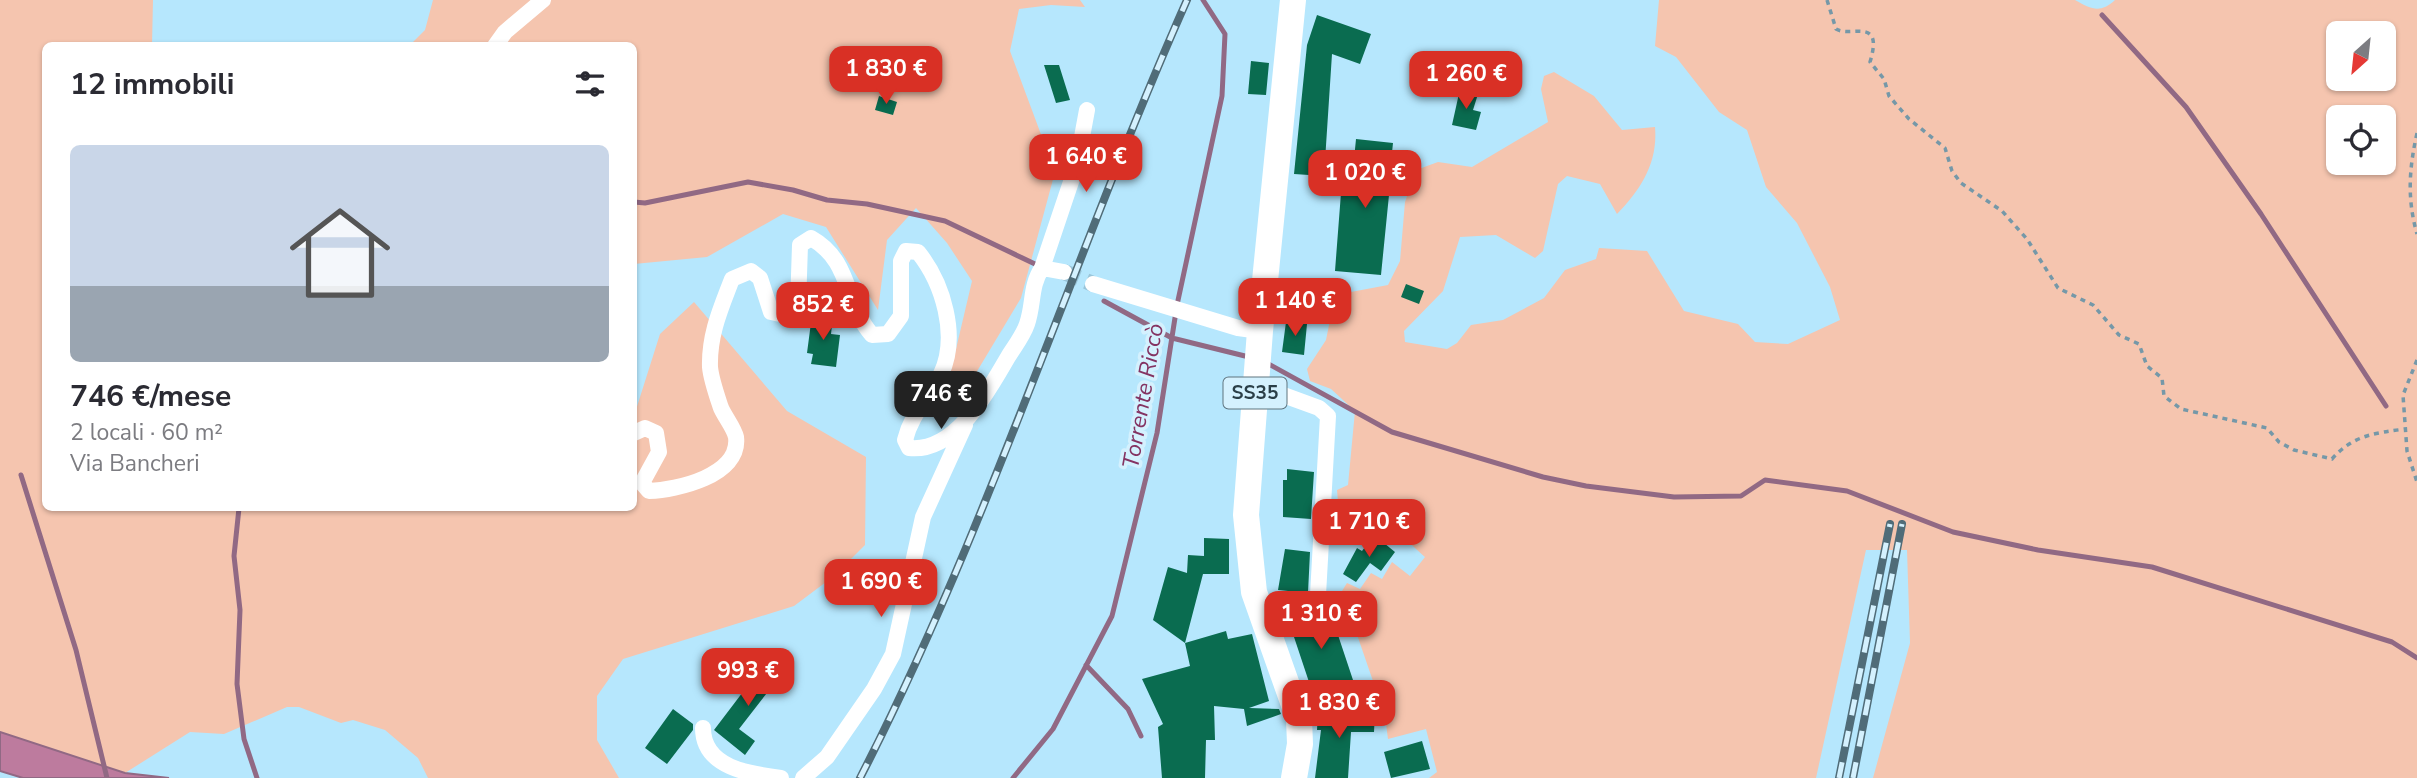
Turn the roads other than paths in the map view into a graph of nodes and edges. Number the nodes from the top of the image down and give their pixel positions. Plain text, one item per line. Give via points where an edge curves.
1 (543, 0) edge
2 (1293, 0) edge
3 (498, 42) edge
4 (1087, 110) dead end
5 (1042, 268) junction
6 (1064, 272) tunnel mouth
7 (1093, 284) tunnel mouth
8 (1249, 330) junction
9 (1256, 385) junction
10 (968, 420) junction
11 (637, 432) edge
12 (1318, 595) dead end
13 (703, 729) dead end
14 (781, 778) edge
15 (803, 778) edge
16 (1294, 778) edge

1 - 3 street
2 - 8 main road, SS35
4 - 5 street via 1077,164
5 - 6 street
5 - 10 street via 1033,281 1027,325
7 - 8 street
8 - 9 main road, SS35
9 - 12 street via 1319,408 1328,416
9 - 16 main road, SS35 via 1247,541 1254,592 1299,719
10 - 11 street via 921,449 909,447 905,440 910,420 942,372 950,335 932,274 918,252 906,251 901,261 901,316 888,334 872,335 859,320 842,267 811,238 800,245 798,306 789,316 771,312 760,278 751,271 733,279 714,324 710,368 721,408 736,437 732,455 718,472 671,490 649,491 642,483 659,452 656,433 645,428
10 - 15 street via 923,517 892,653 874,689 827,757
13 - 14 street via 708,748 728,766

